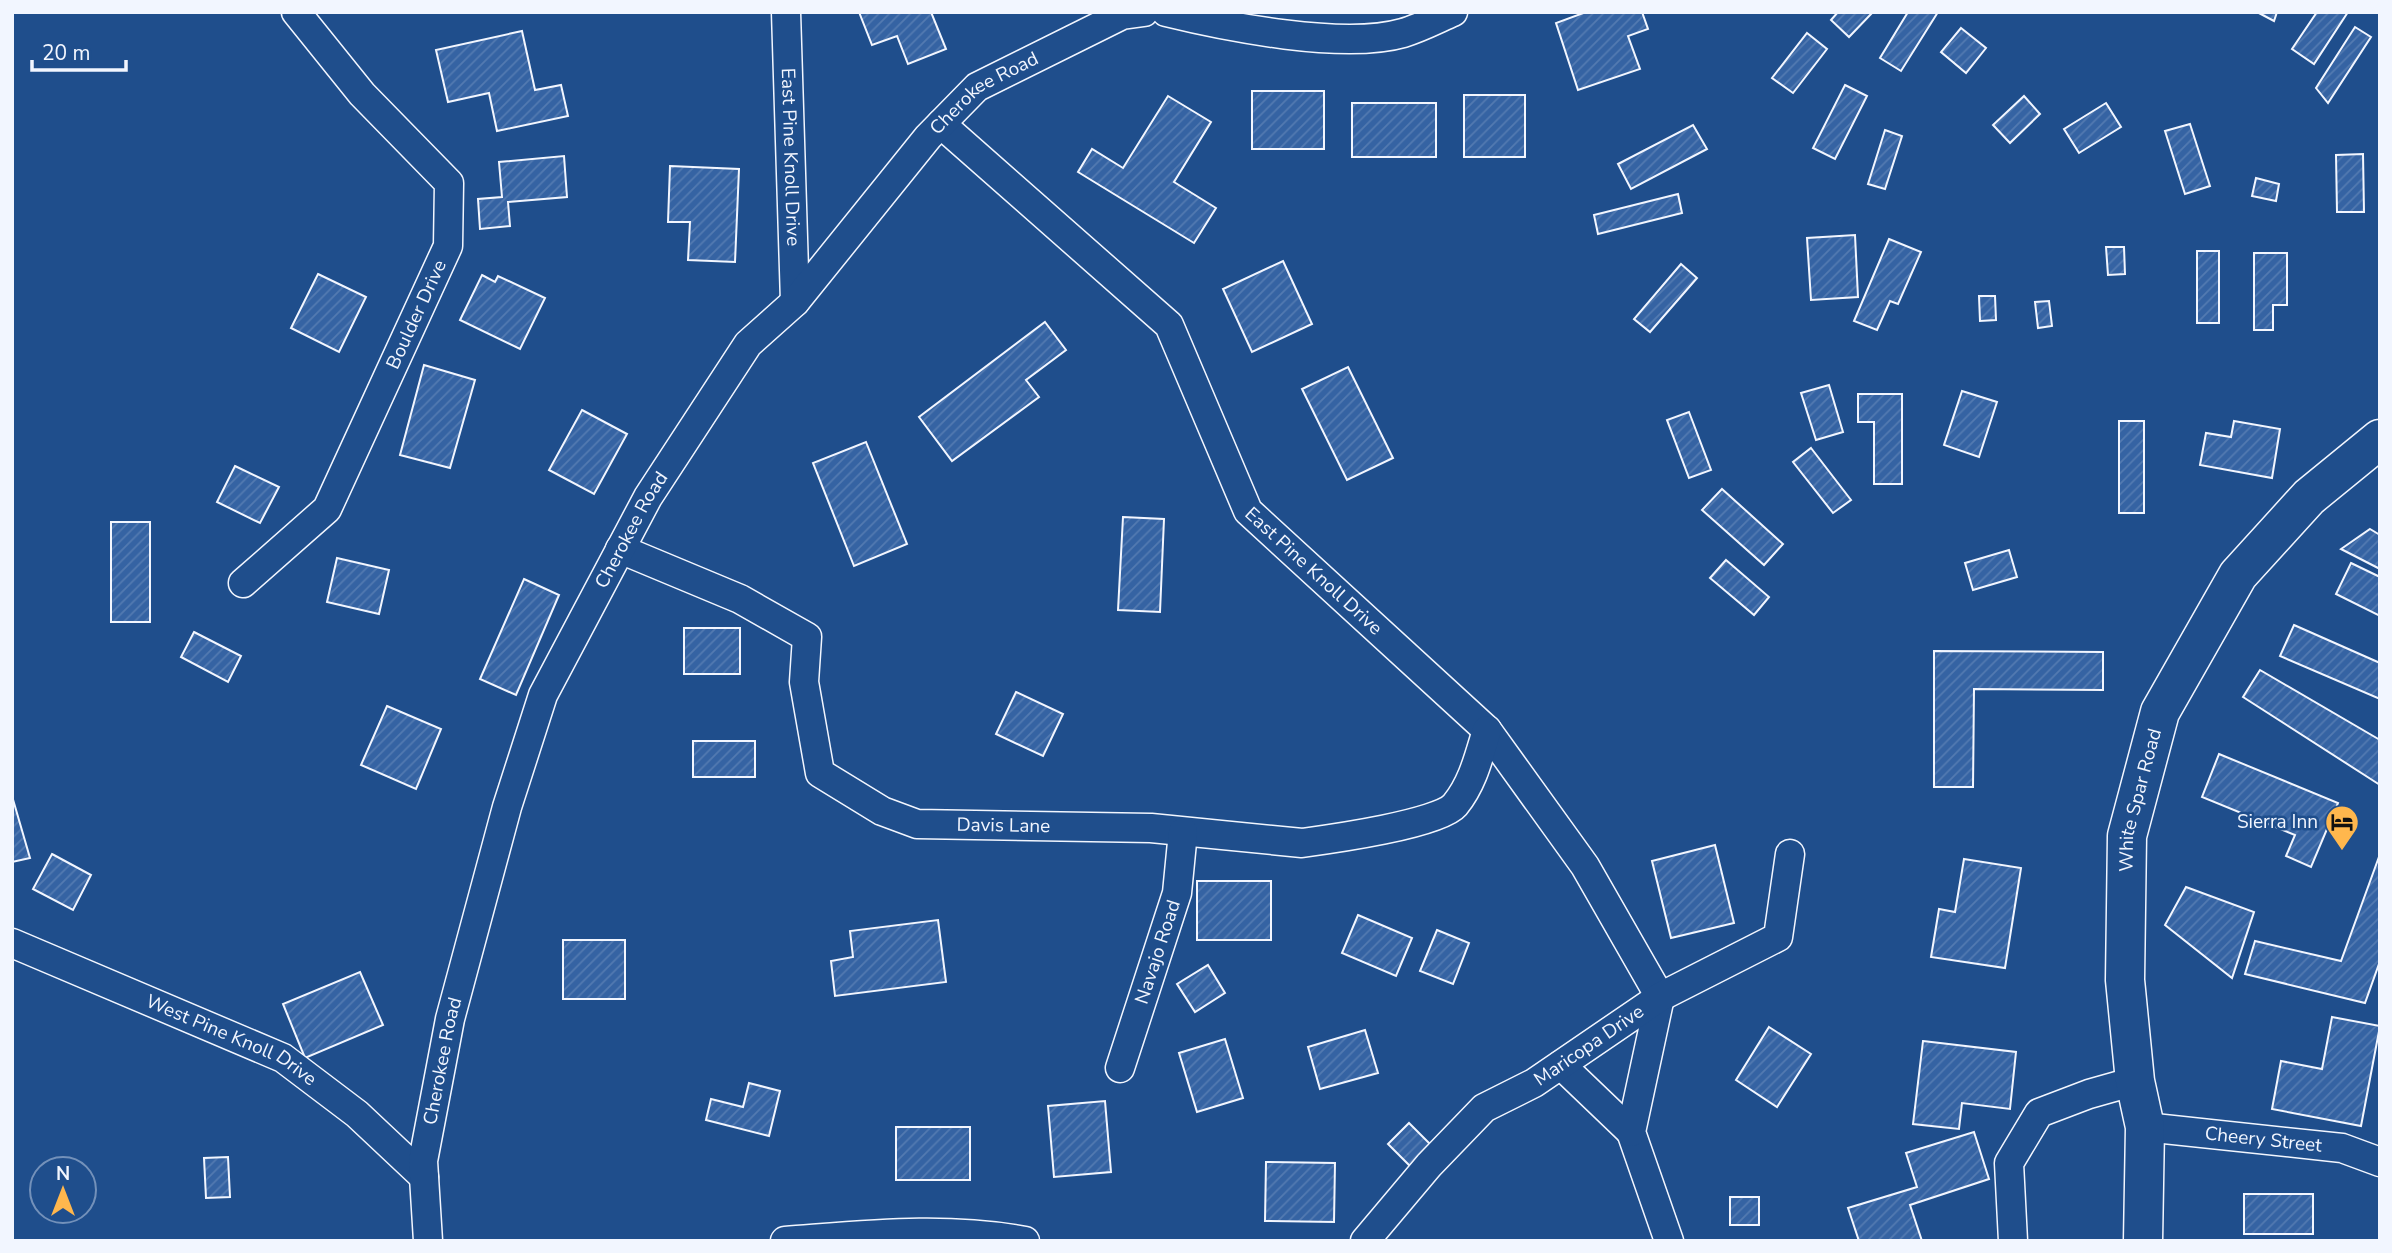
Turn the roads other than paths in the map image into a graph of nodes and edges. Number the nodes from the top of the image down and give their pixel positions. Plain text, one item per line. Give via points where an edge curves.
1 (296, 12) edge
2 (786, 12) edge
3 (1144, 12) edge
4 (1166, 12) edge
5 (1453, 12) edge
6 (941, 124) junction
7 (795, 302) junction
8 (2380, 439) edge
9 (620, 549) junction
10 (243, 583) dead end
11 (1487, 730) junction
12 (1183, 832) junction
13 (1790, 854) dead end
14 (12, 943) edge
15 (1660, 997) junction
16 (1561, 1065) junction
17 (1121, 1068) dead end
18 (2135, 1081) junction
19 (2145, 1127) junction
20 (1631, 1132) junction
21 (2380, 1162) edge
22 (424, 1177) junction
23 (428, 1241) edge
24 (785, 1241) edge
25 (1025, 1241) edge
26 (1365, 1241) edge
27 (1669, 1241) edge
28 (2013, 1241) edge
29 (2143, 1241) edge

1 - 10 street, Boulder Drive via 362,94 449,183 449,246 327,509
2 - 7 street, East Pine Knoll Drive
3 - 6 street, Cherokee Road via 1122,15 977,87
4 - 5 street via 1213,24 1343,40 1402,33
6 - 7 street, Cherokee Road
6 - 11 street, East Pine Knoll Drive via 1169,325 1248,511
7 - 9 street, Cherokee Road via 748,344 648,497
8 - 18 main road, White Spar Road via 2309,497 2238,575 2160,712 2127,835 2125,980
9 - 12 street, Davis Lane via 740,599 807,638 804,682 820,773 881,810 917,824
9 - 22 street, Cherokee Road via 543,695 507,807 450,1020 423,1161
11 - 12 street, Davis Lane via 1471,780 1453,807 1424,820 1303,843
11 - 15 street, East Pine Knoll Drive via 1585,866
12 - 17 street, Navajo Road via 1177,893
13 - 15 street, Maricopa Drive via 1778,937
14 - 22 street, West Pine Knoll Drive via 283,1058 358,1114
15 - 16 street, Maricopa Drive
15 - 20 street
16 - 20 street
16 - 26 street, Maricopa Drive via 1484,1108
18 - 19 main road, White Spar Road
18 - 28 street via 2039,1113 2009,1163
19 - 21 street, Cheery Street via 2342,1148
19 - 29 main road, White Spar Road
20 - 27 street
22 - 23 street, Cherokee Road
24 - 25 street via 927,1231

